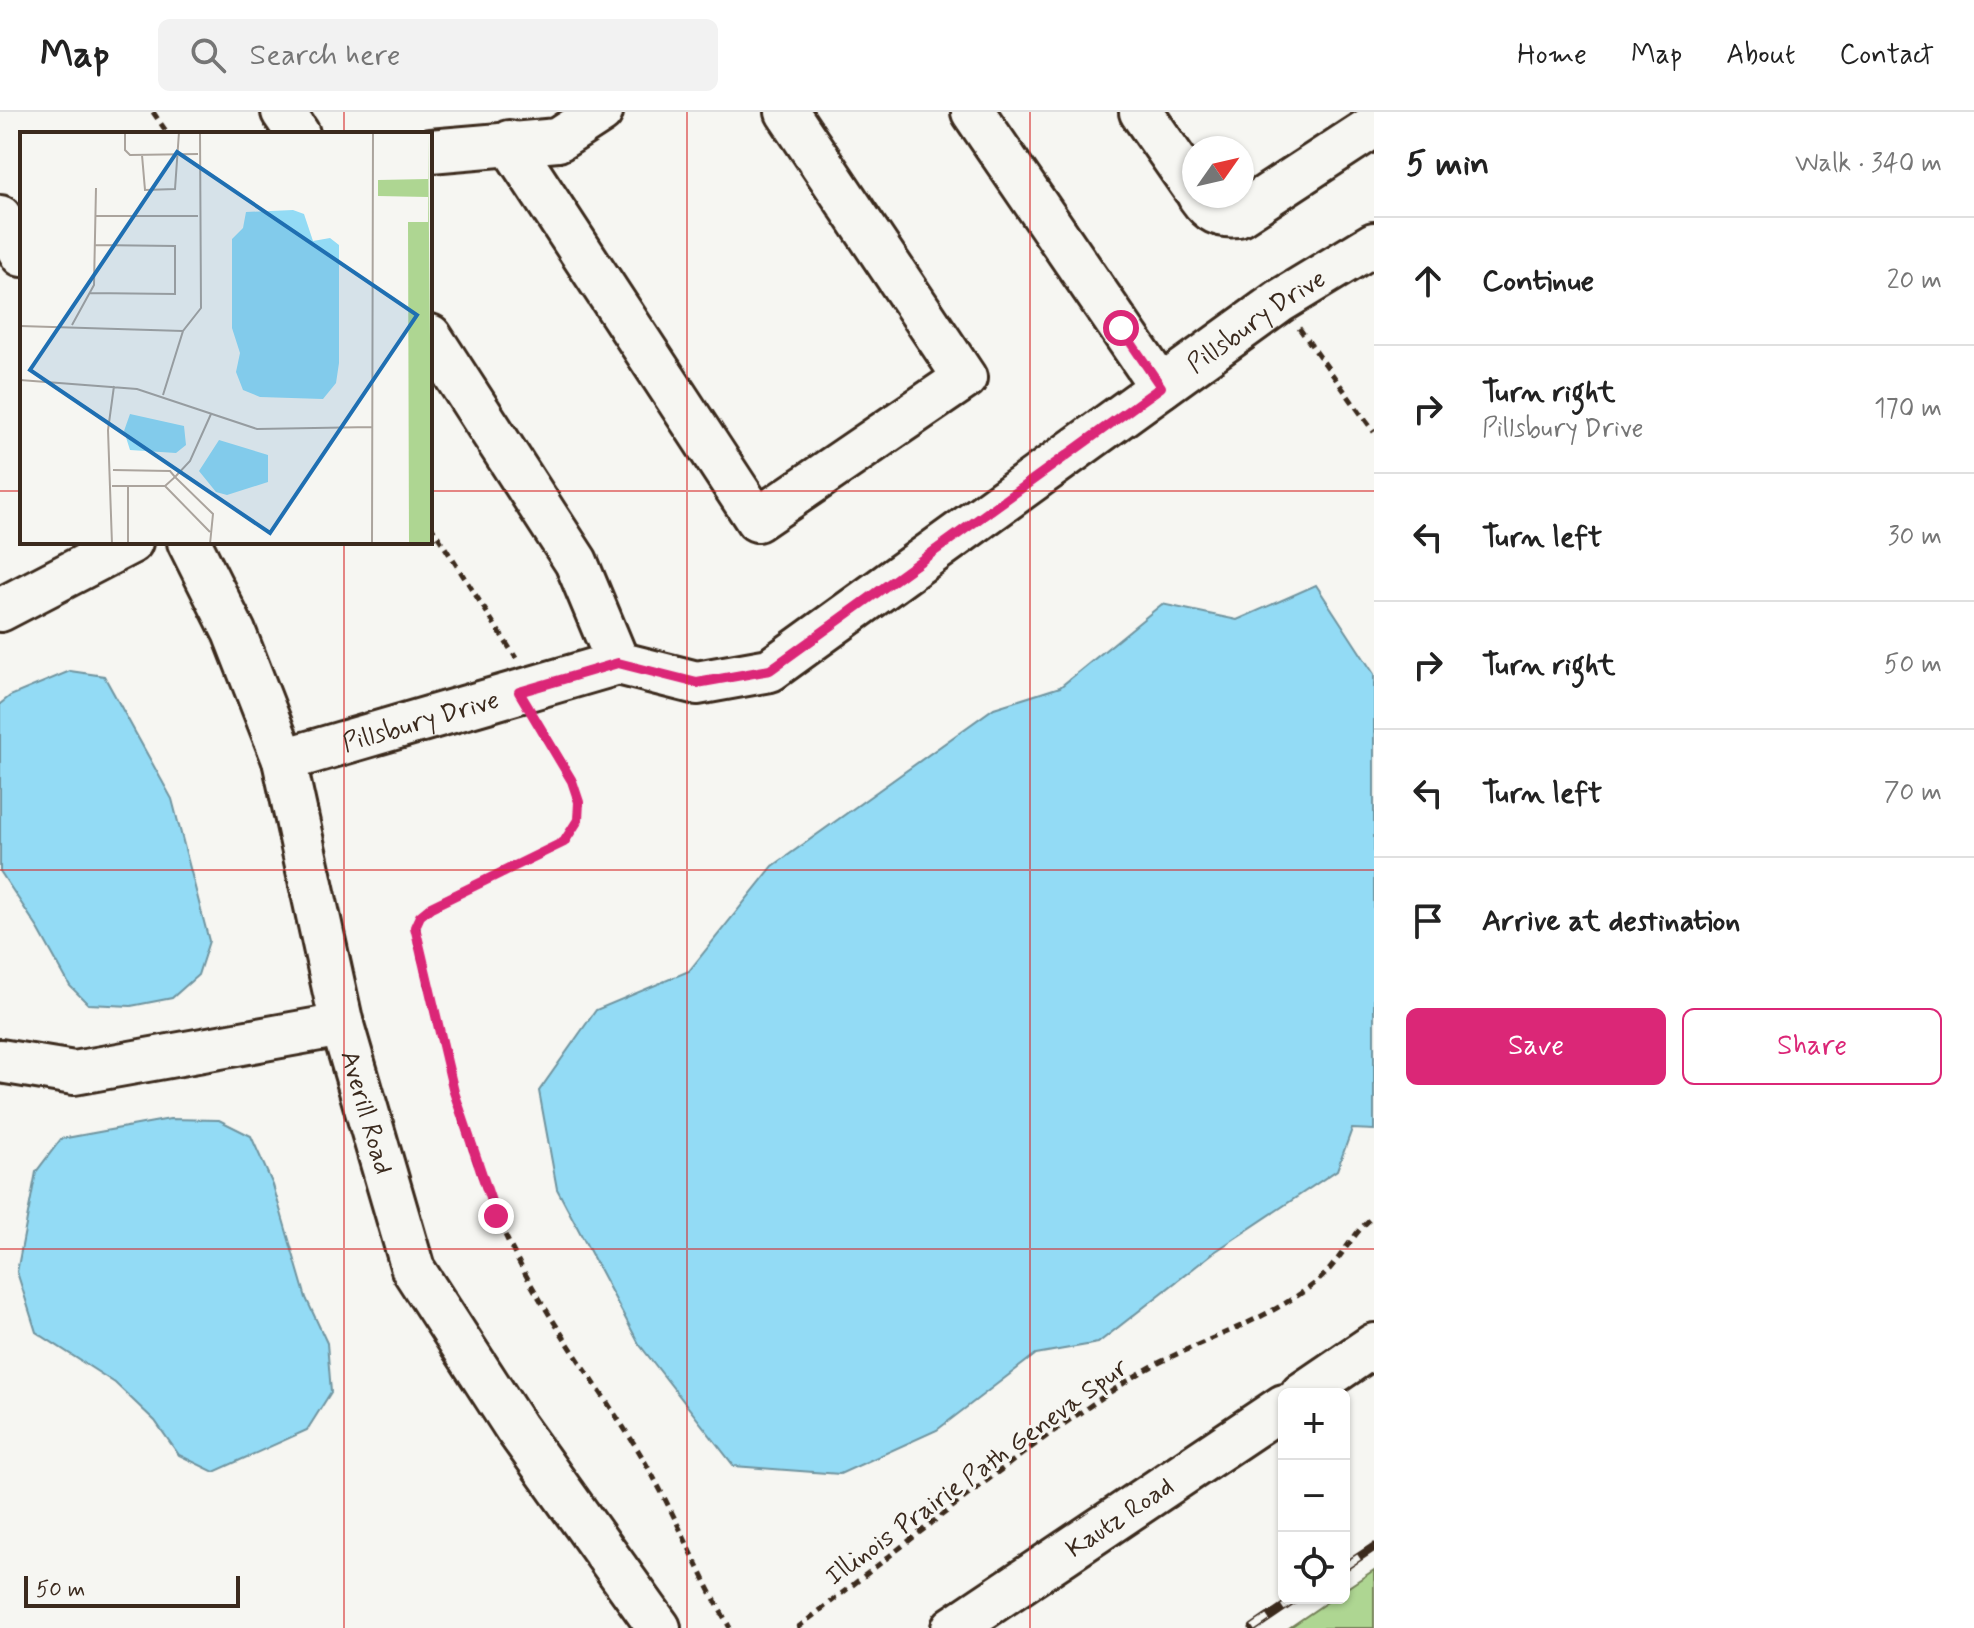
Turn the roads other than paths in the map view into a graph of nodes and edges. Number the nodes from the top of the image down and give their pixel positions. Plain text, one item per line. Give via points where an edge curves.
1 (283, 112) edge
2 (601, 112) edge
3 (787, 112) edge
4 (973, 112) edge
5 (1141, 112) edge
6 (1370, 124) edge
7 (297, 132) edge
8 (509, 142) junction
9 (432, 151) edge
10 (1182, 171) edge
11 (1254, 204) edge
12 (1208, 208) edge
13 (1248, 208) edge
14 (0, 217) edge
15 (1374, 244) edge
16 (20, 252) edge
17 (432, 339) edge
18 (1161, 387) junction
19 (127, 544) edge
20 (190, 544) edge
21 (0, 610) edge
22 (618, 663) junction
23 (284, 760) junction
24 (342, 1025) junction
25 (0, 1061) edge
26 (1374, 1345) edge
27 (1311, 1388) edge
28 (1278, 1410) edge
29 (659, 1628) edge
30 (953, 1628) edge

1 - 7 street
2 - 8 street via 558,140
3 - 8 street via 965,378 757,520
4 - 18 street
5 - 10 street
6 - 11 street
8 - 9 street
12 - 13 street via 1226,216
14 - 16 street
15 - 18 street, Pillsbury Drive via 1280,301
17 - 22 street via 576,562
18 - 22 street, Pillsbury Drive via 770,670 697,683
19 - 21 street
20 - 23 street, Averill Road via 234,632
22 - 23 street, Pillsbury Drive
23 - 24 street, Averill Road
24 - 25 street via 74,1073
24 - 29 street, Averill Road via 413,1269 516,1428
26 - 27 street
28 - 30 street, Kautz Road

